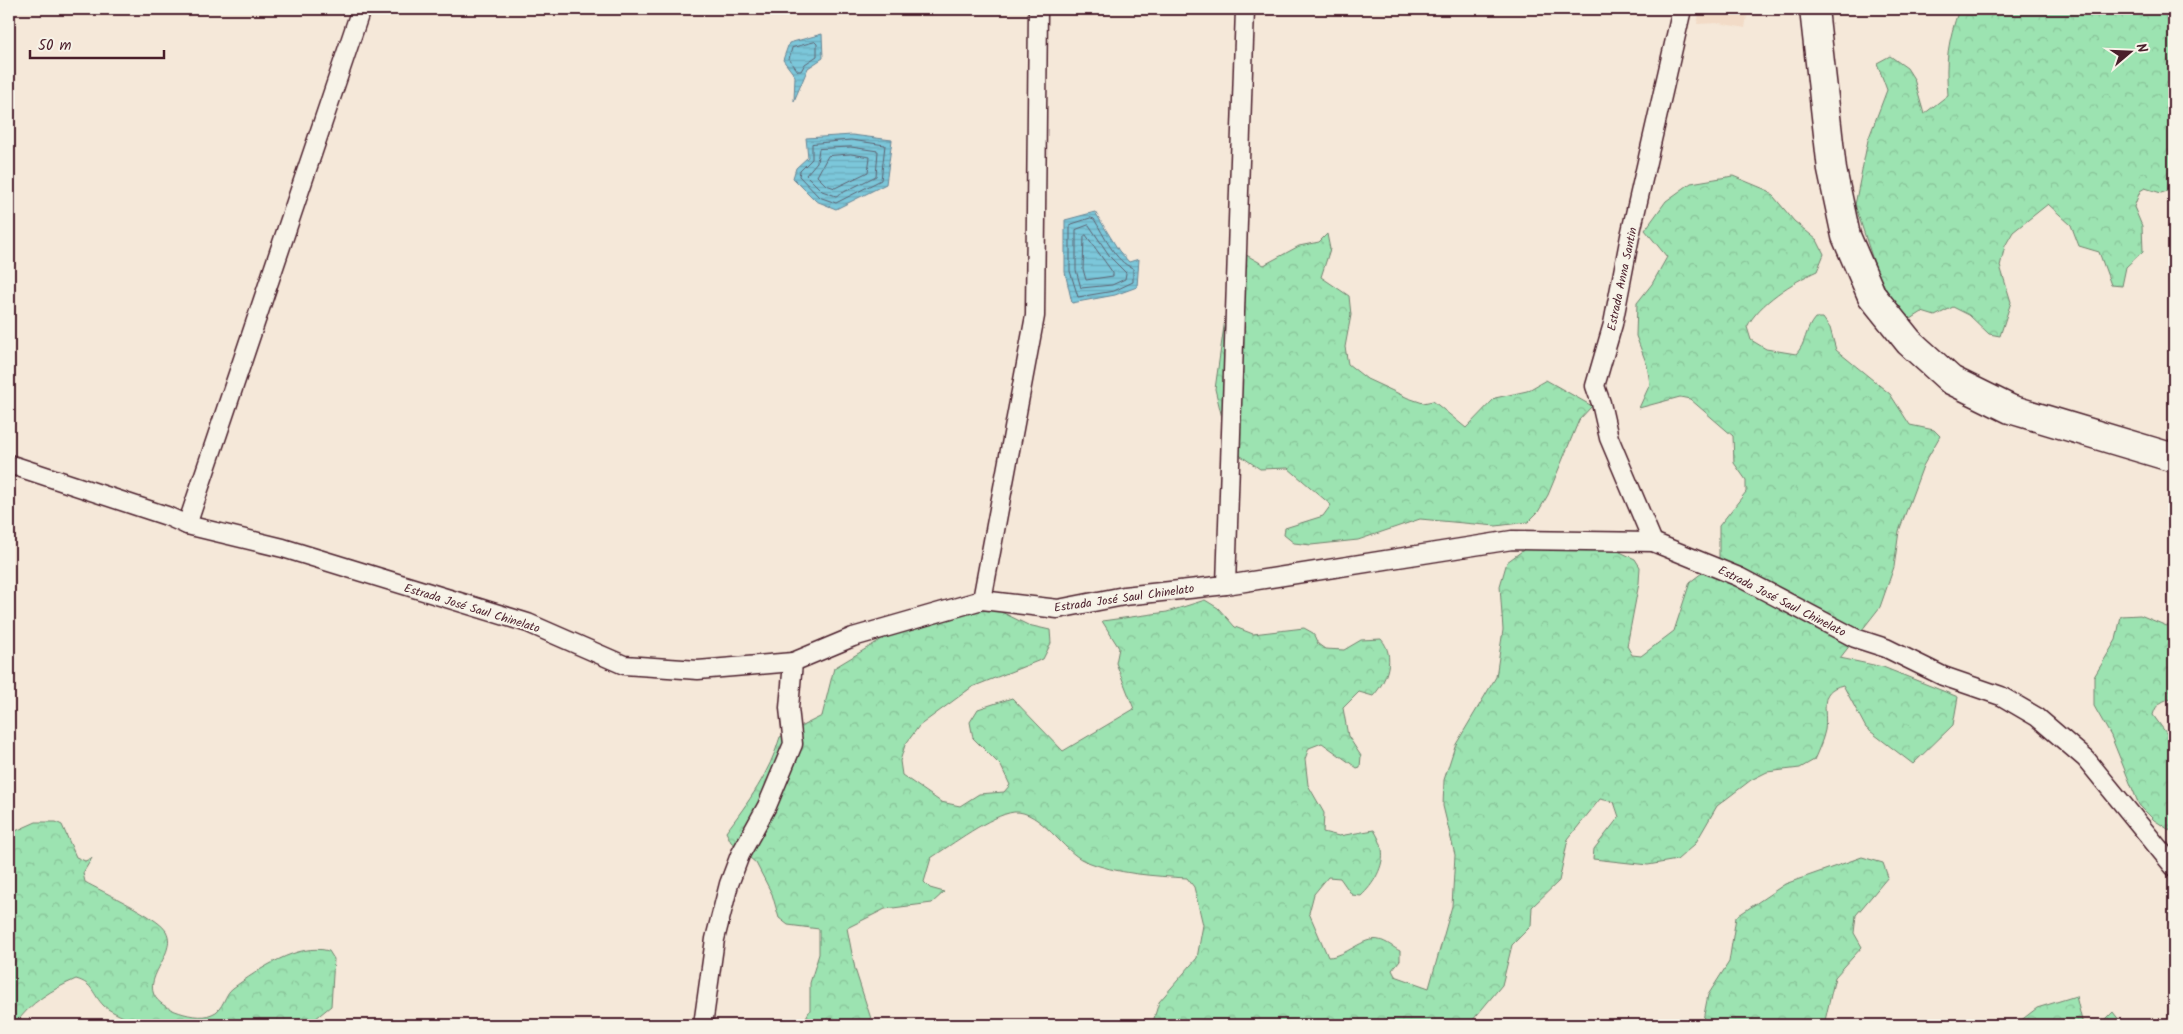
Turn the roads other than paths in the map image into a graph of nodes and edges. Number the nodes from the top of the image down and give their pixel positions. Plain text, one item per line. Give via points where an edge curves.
1 (361, 9) edge
2 (1038, 9) edge
3 (1244, 9) edge
4 (1682, 9) edge
5 (1814, 9) edge
6 (2174, 458) edge
7 (9, 464) edge
8 (187, 525) junction
9 (1653, 542) junction
10 (1226, 585) junction
11 (982, 600) junction
12 (794, 662) junction
13 (2174, 867) edge
14 (703, 1025) edge

1 - 8 street
2 - 11 street via 1035,316
3 - 10 street
4 - 9 street, Estrada Anna Santin via 1613,324 1595,386 1609,438
5 - 6 main road via 1832,170 1846,236 1872,296 1902,334 1951,380 2010,409
7 - 8 street, Estrada José Saul Chinelato
8 - 12 street, Estrada José Saul Chinelato via 283,548 528,623 624,665 698,670
9 - 10 street, Estrada José Saul Chinelato via 1512,540
9 - 13 street, Estrada José Saul Chinelato via 1739,577 1855,638 1886,648 1943,676 2000,696 2037,717 2086,759
10 - 11 street, Estrada José Saul Chinelato via 1124,596 1058,609
11 - 12 street, Estrada José Saul Chinelato via 853,637
12 - 14 street via 789,708 792,744 767,806 740,855 729,884 715,939

